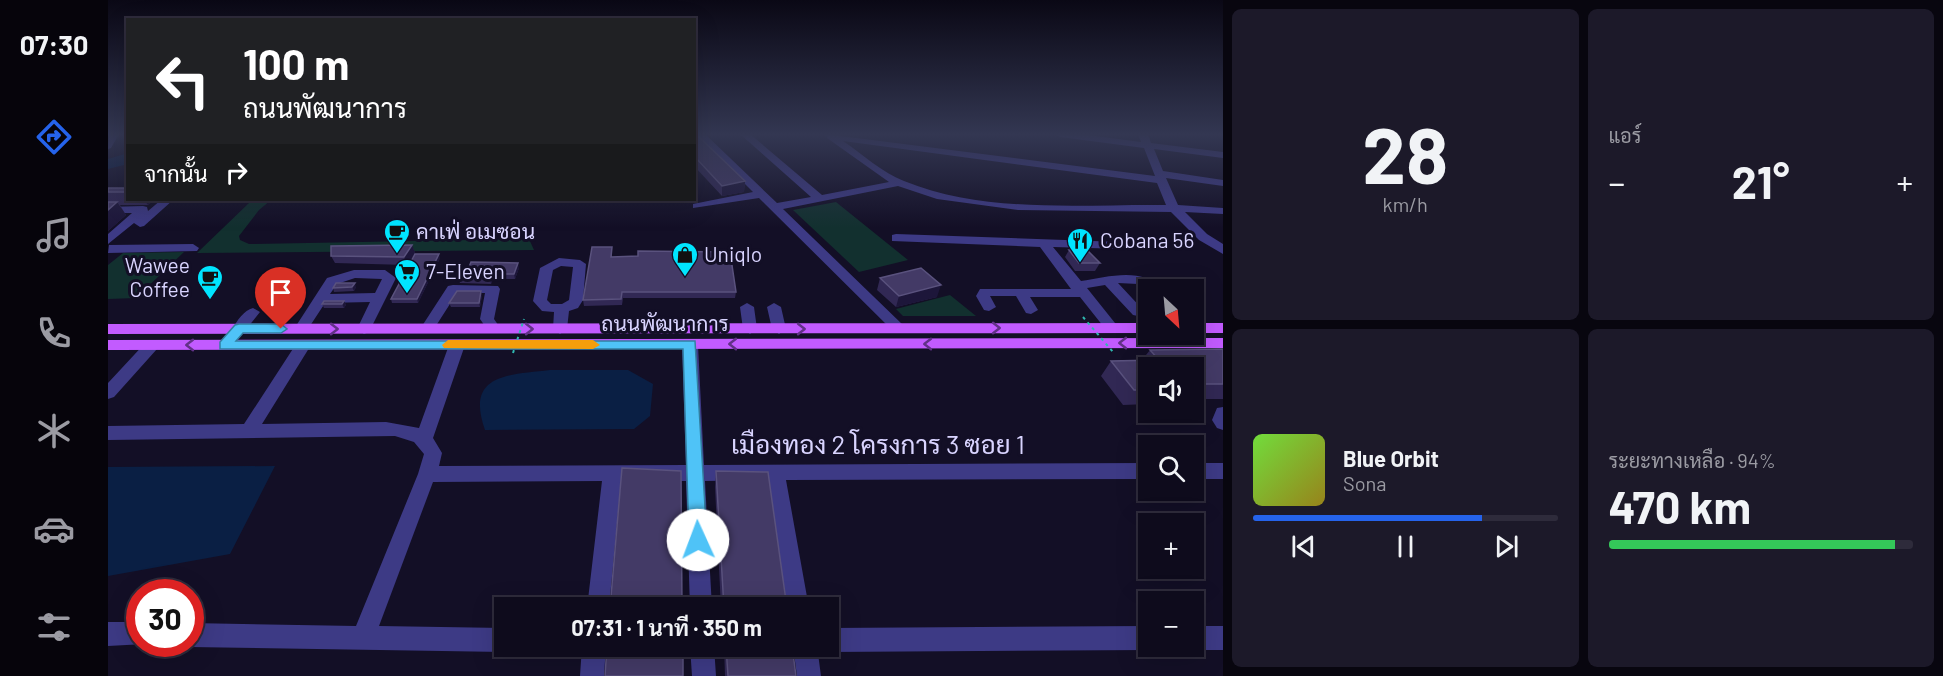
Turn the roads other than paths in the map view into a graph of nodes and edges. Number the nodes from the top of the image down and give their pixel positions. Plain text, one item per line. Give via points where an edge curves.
1 (733, 166) edge
2 (782, 166) edge
3 (873, 166) edge
4 (1070, 166) edge
5 (1156, 166) edge
6 (1161, 177) junction
7 (898, 183) junction
8 (1223, 183) edge
9 (762, 194) junction
10 (819, 198) junction
11 (164, 201) edge
12 (697, 206) dead end
13 (1172, 206) junction
14 (775, 207) junction
15 (149, 209) junction
16 (108, 210) edge
17 (1223, 211) edge
18 (897, 238) dead end
19 (1043, 243) junction
20 (108, 246) edge
21 (1121, 246) dead end
22 (193, 248) dead end
23 (1223, 250) edge
24 (1138, 279) edge
25 (1109, 281) junction
26 (1078, 289) junction
27 (1020, 292) junction
28 (380, 297) junction
29 (321, 299) junction
30 (747, 307) dead end
31 (774, 307) dead end
32 (989, 307) dead end
33 (562, 308) dead end
34 (1031, 310) dead end
35 (253, 312) dead end
36 (1138, 312) dead end
37 (108, 328) edge
38 (239, 328) junction
39 (680, 328) junction
40 (898, 328) junction
41 (1112, 328) junction
42 (1138, 328) edge
43 (1204, 328) edge
44 (1223, 328) edge
45 (364, 329) junction
46 (427, 329) junction
47 (494, 329) junction
48 (560, 329) junction
49 (750, 329) junction
50 (779, 329) junction
51 (302, 337) junction
52 (1223, 343) edge
53 (904, 344) junction
54 (108, 345) edge
55 (152, 345) junction
56 (225, 345) junction
57 (457, 345) junction
58 (690, 345) junction
59 (108, 393) edge
60 (1223, 413) edge
61 (1223, 423) edge
62 (249, 430) junction
63 (108, 433) edge
64 (424, 438) junction
65 (774, 471) junction
66 (1138, 471) edge
67 (1204, 471) edge
68 (1223, 471) edge
69 (612, 472) junction
70 (695, 473) junction
71 (427, 474) junction
72 (599, 597) edge
73 (701, 597) edge
74 (796, 597) edge
75 (108, 634) edge
76 (126, 634) edge
77 (204, 635) edge
78 (1138, 638) edge
79 (1204, 638) edge
80 (1223, 638) edge
81 (363, 639) junction
82 (494, 640) edge
83 (839, 640) edge
84 (593, 657) edge
85 (703, 657) edge
86 (806, 657) edge
87 (592, 676) edge
88 (704, 676) edge
89 (809, 676) edge

1 - 9 street
2 - 10 street
3 - 7 street
4 - 6 street
5 - 6 street
6 - 8 street
6 - 13 street
7 - 10 street
7 - 13 street via 1003,207
9 - 12 street
9 - 14 street
10 - 14 street
11 - 15 street
13 - 17 street
13 - 23 street via 1203,237
14 - 40 street
15 - 16 street
15 - 20 street
18 - 19 street
19 - 21 street
19 - 26 street
20 - 22 street
24 - 25 street
25 - 26 street
25 - 36 street
26 - 27 street
26 - 41 street
27 - 32 street via 985,292
27 - 34 street
28 - 29 street
28 - 29 street via 389,278 386,274 354,274 332,280
28 - 45 street
29 - 51 street
30 - 49 street
31 - 50 street
33 - 48 street
35 - 38 street
37 - 38 main road, ถนนพัฒนาการ
38 - 51 main road, ถนนพัฒนาการ
38 - 56 main road
39 - 48 main road, ถนนพัฒนาการ
39 - 49 main road, ถนนพัฒนาการ
39 - 58 main road
40 -> 41 main road, ถนนพัฒนาการ
50 -> 40 main road, ถนนพัฒนาการ
40 - 53 main road
41 - 42 main road, ถนนพัฒนาการ
43 - 44 main road
45 - 46 main road, ถนนพัฒนาการ
51 -> 45 main road, ถนนพัฒนาการ
46 - 47 main road, ถนนพัฒนาการ
46 - 47 street via 453,289 493,289 488,319
47 -> 48 main road, ถนนพัฒนาการ
49 - 50 main road, ถนนพัฒนาการ
51 - 56 main road, ถนนพัฒนาการ
51 - 57 main road, ถนนพัฒนาการ
51 - 62 street
52 -> 53 main road, ถนนพัฒนาการ
53 -> 58 main road, ถนนพัฒนาการ
54 - 55 main road, ถนนพัฒนาการ
56 -> 55 main road, ถนนพัฒนาการ
55 - 59 street
57 - 58 main road, ถนนพัฒนาการ
57 - 64 street
58 - 70 street
60 - 61 street
62 - 63 street
62 - 64 street via 407,430
64 - 71 street via 433,453
65 - 66 street, เมืองทอง 2 โครงการ 3 ซอย 1
65 - 70 street, เมืองทอง 2 โครงการ 3 ซอย 1
65 - 74 street
67 - 68 street
69 - 70 street, เมืองทอง 2 โครงการ 3 ซอย 1
69 - 71 street, เมืองทอง 2 โครงการ 3 ซอย 1
69 - 72 street
70 - 73 street
71 - 81 street
75 - 76 street
77 - 81 street
78 - 83 street
79 - 80 street
81 - 82 street
84 - 87 street
85 - 88 street
86 - 89 street

